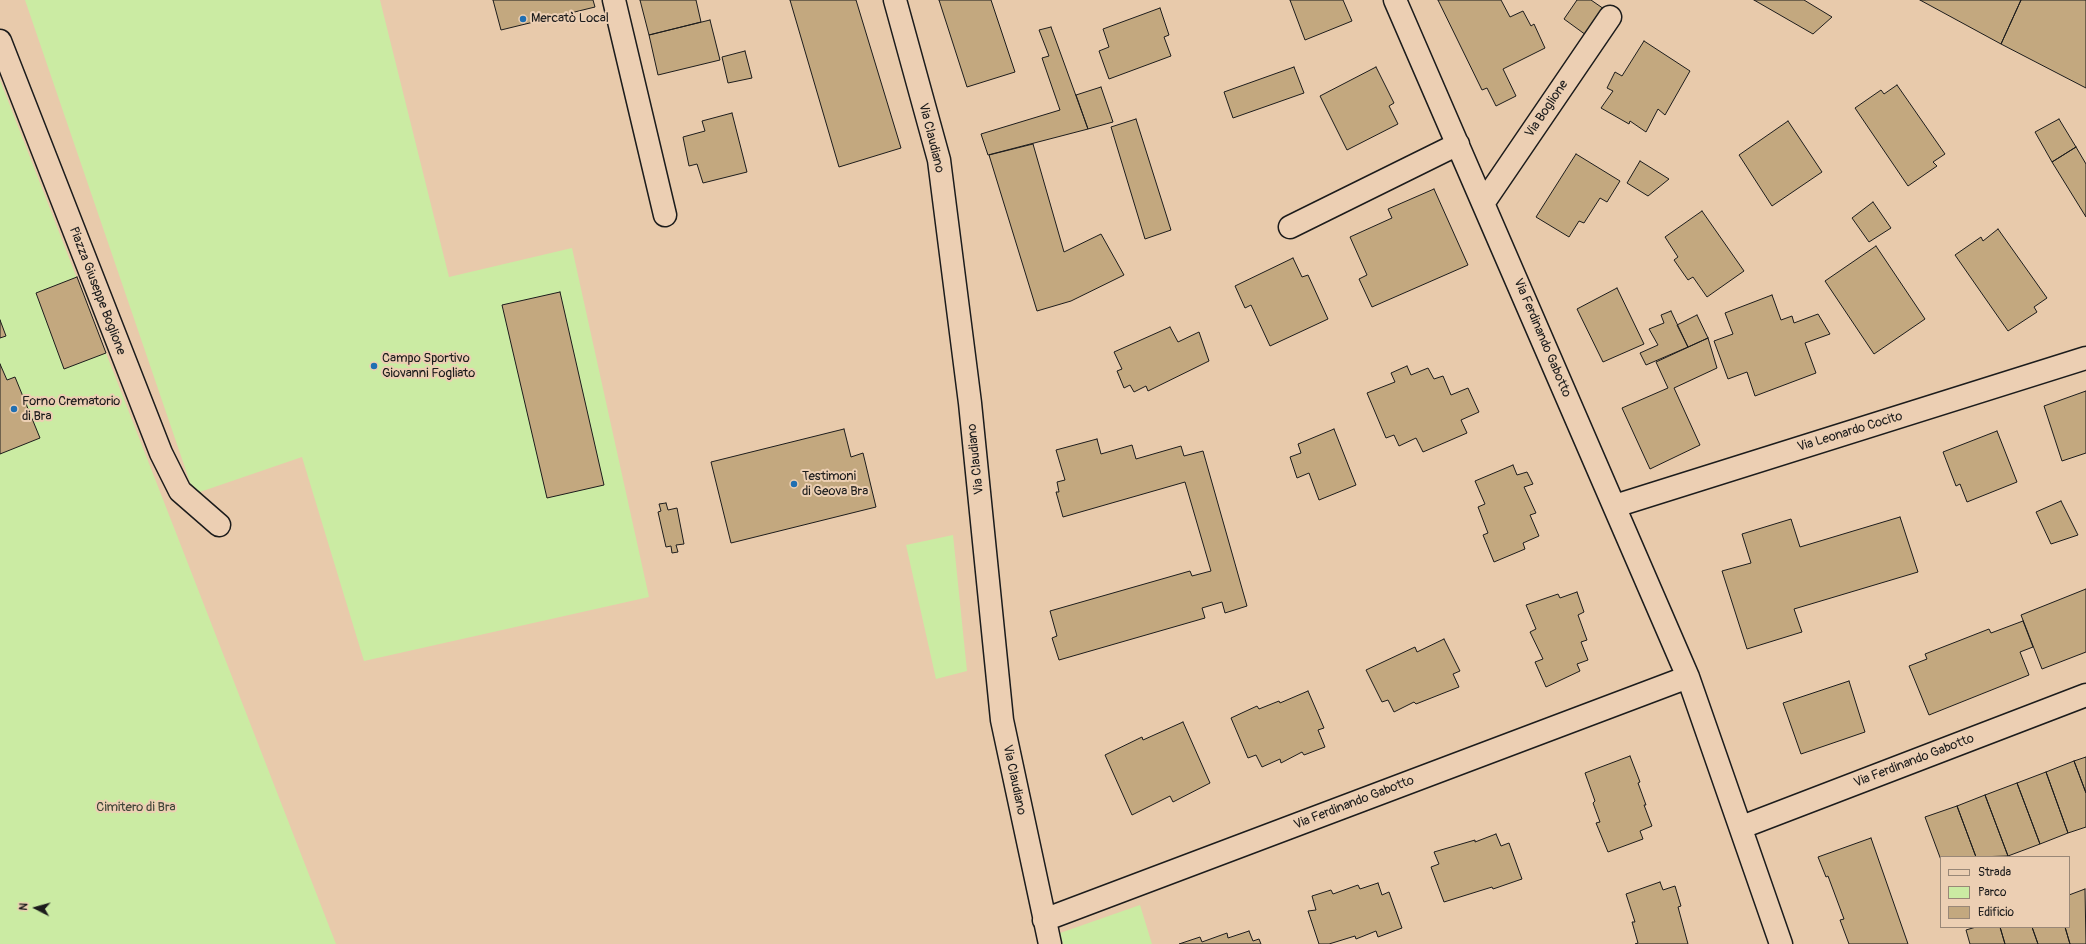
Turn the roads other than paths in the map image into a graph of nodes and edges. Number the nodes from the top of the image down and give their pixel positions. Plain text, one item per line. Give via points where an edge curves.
1 (614, 0) edge
2 (895, 0) edge
3 (1395, 0) edge
4 (1610, 17) dead end
5 (0, 41) edge
6 (1458, 144) junction
7 (1484, 202) junction
8 (665, 215) dead end
9 (1290, 227) dead end
10 (2086, 358) edge
11 (1615, 506) junction
12 (219, 525) dead end
13 (1688, 676) junction
14 (2086, 695) edge
15 (1742, 827) junction
16 (1044, 920) junction
17 (1050, 944) edge
18 (1782, 944) edge

1 - 8 street
2 - 16 street, Via Claudiano via 939,160 970,403 1002,720
3 - 6 street, Via Ferdinando Gabotto
4 - 7 street, Via Boglione
5 - 12 street, Piazza Giuseppe Boglione via 160,453 180,491
6 - 7 street, Via Ferdinando Gabotto
6 - 9 street
7 - 11 street, Via Ferdinando Gabotto
10 - 11 street, Via Leonardo Cocito
11 - 13 street, Via Ferdinando Gabotto
13 - 15 street, Via Ferdinando Gabotto
13 - 16 street, Via Ferdinando Gabotto
14 - 15 street, Via Ferdinando Gabotto
15 - 18 street, Via Ferdinando Gabotto
16 - 17 street

